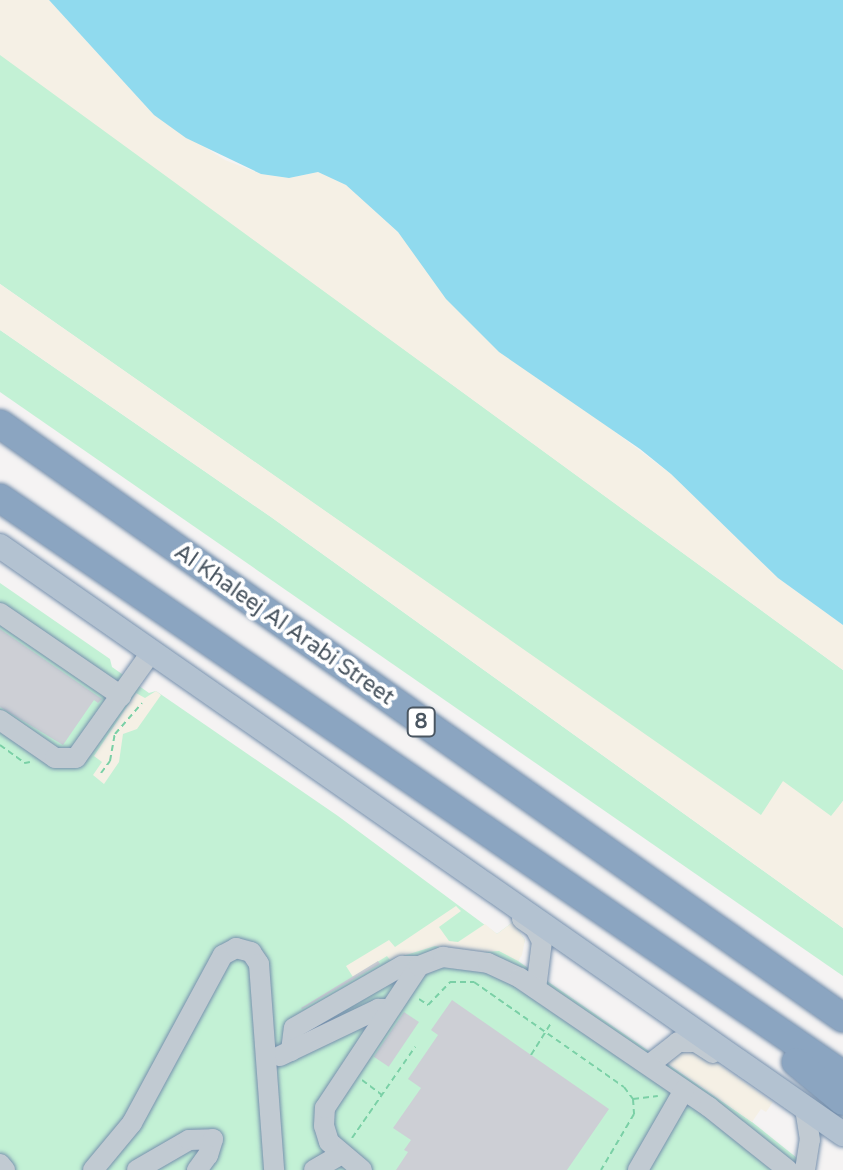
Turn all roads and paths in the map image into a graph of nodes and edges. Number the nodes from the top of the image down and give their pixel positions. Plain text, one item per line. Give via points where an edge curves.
1 (0, 424) edge
2 (0, 498) edge
3 (0, 546) edge
4 (0, 613) edge
5 (152, 651) junction
6 (121, 696) junction
7 (142, 703) dead end
8 (0, 720) edge
9 (101, 773) dead end
10 (486, 884) junction
11 (419, 966) junction
12 (404, 989) junction
13 (536, 989) junction
14 (562, 1007) junction
15 (389, 1009) junction
16 (753, 1013) junction
17 (843, 1018) edge
18 (546, 1032) junction
19 (415, 1047) dead end
20 (291, 1051) junction
21 (531, 1055) dead end
22 (266, 1063) junction
23 (649, 1065) junction
24 (348, 1070) junction
25 (752, 1070) junction
26 (843, 1075) edge
27 (382, 1095) junction
28 (681, 1095) junction
29 (633, 1099) junction
30 (843, 1101) edge
31 (805, 1107) junction
32 (843, 1134) edge
33 (340, 1155) junction
34 (0, 1164) edge
35 (602, 1168) edge
36 (5, 1170) edge
37 (93, 1170) edge
38 (137, 1170) edge
39 (197, 1170) edge
40 (274, 1170) edge
41 (314, 1170) edge
42 (362, 1170) edge
43 (609, 1170) edge
44 (638, 1170) edge
45 (788, 1170) edge
46 (805, 1170) edge

1 - 17 highway, Al Khaleej Al Arabi Street / 8
2 - 16 highway, 8
3 - 5 main road
4 - 6 lane
5 - 6 lane
5 - 10 main road
6 - 8 lane via 80,755 71,760 55,758
7 - 9 path via 115,734 110,761
10 - 13 lane via 491,897 541,936
10 - 25 main road
11 - 12 lane
11 - 13 lane via 443,957 478,961 509,971
11 - 20 lane via 402,966 294,1028
12 - 15 lane
12 - 18 path via 428,1005 450,982 466,979
13 - 14 lane
14 - 18 path
14 - 23 lane
15 - 20 lane via 378,1009
15 - 24 lane
16 - 26 highway, 8
16 - 30 highway via 779,1045
18 - 21 path
18 - 29 path via 624,1087
19 - 27 path
20 - 22 lane
22 - 37 lane via 259,964 251,952 236,948 223,955 132,1123
22 - 40 lane
23 - 25 lane via 672,1044 690,1041
23 - 28 lane
24 - 27 path
24 - 33 lane via 323,1117 329,1142
25 - 31 main road
27 - 33 path
28 - 29 path
28 - 44 lane
28 - 45 lane
29 - 35 path via 631,1121
31 - 32 main road
31 - 46 lane via 810,1140
33 - 41 lane
33 - 42 lane
34 - 36 lane
35 - 43 path
38 - 39 lane via 189,1140 213,1139

